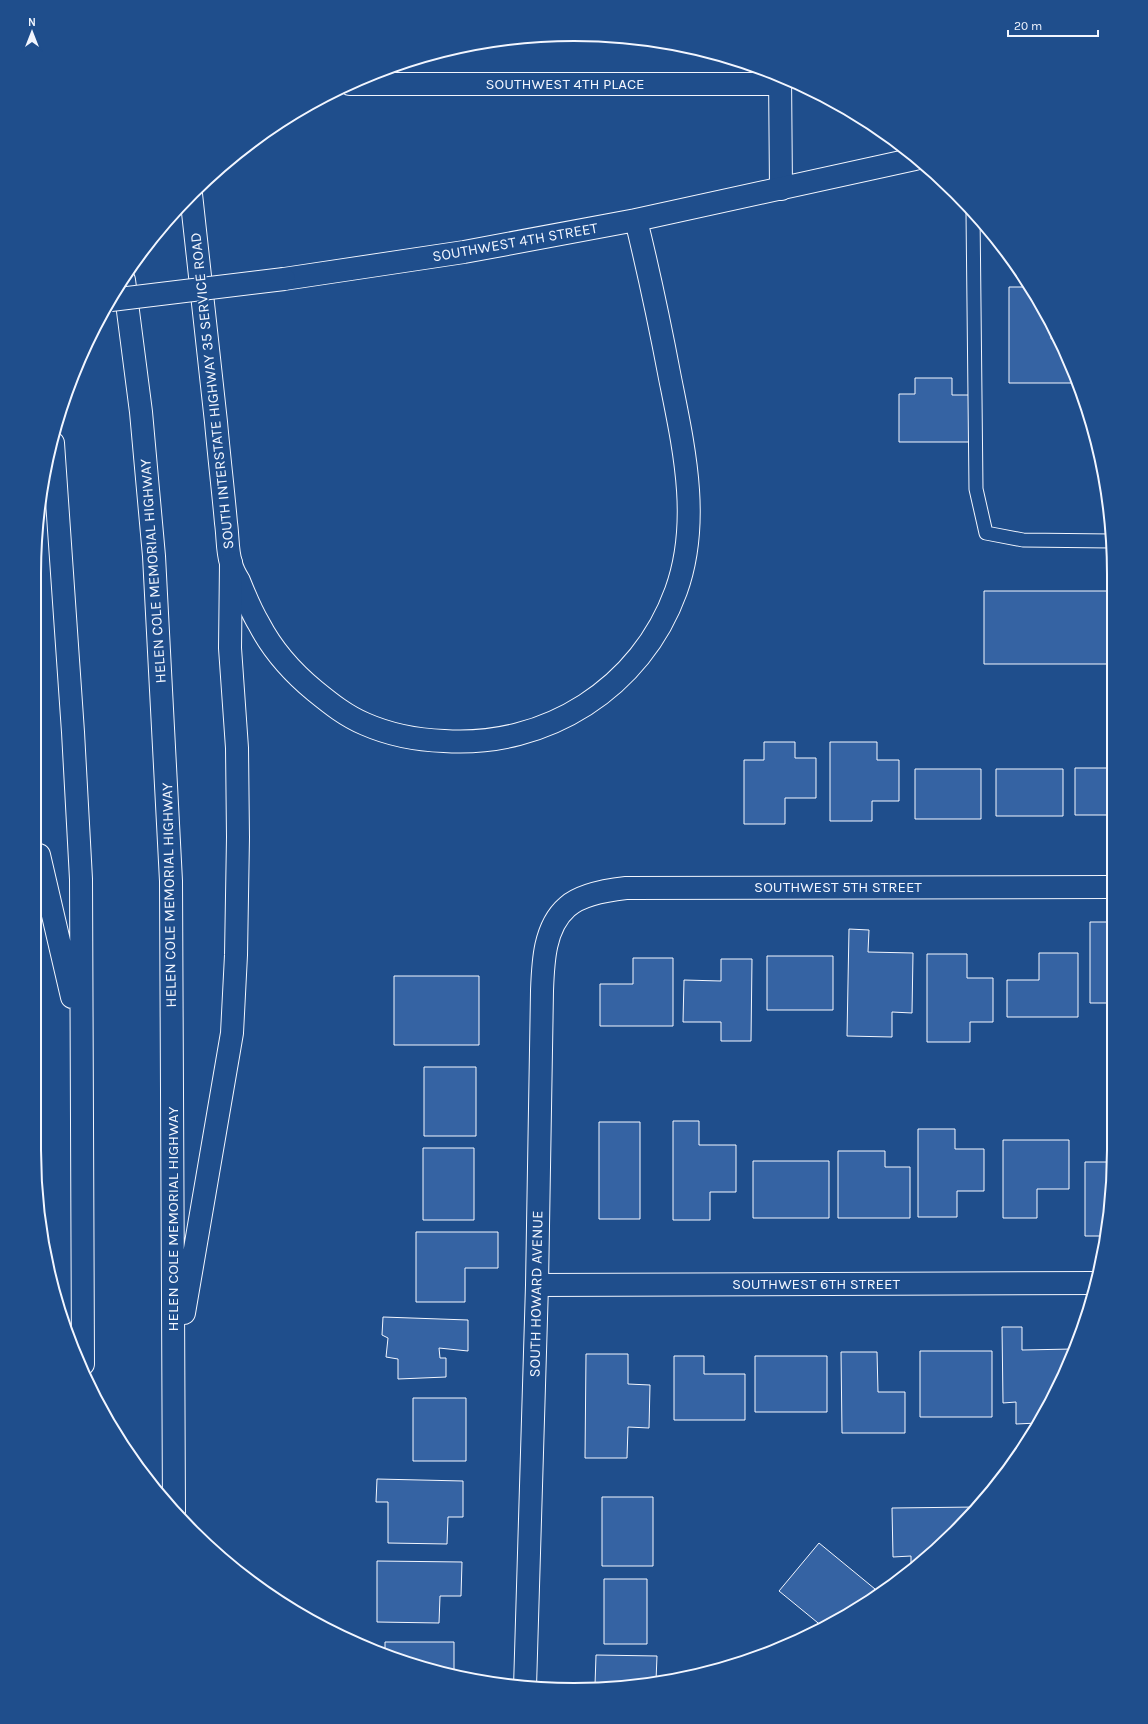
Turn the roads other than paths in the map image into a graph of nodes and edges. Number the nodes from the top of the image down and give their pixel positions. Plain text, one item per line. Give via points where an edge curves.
1 (773, 80) edge
2 (780, 83) edge
3 (366, 84) edge
4 (909, 160) edge
5 (781, 189) junction
6 (191, 203) edge
7 (636, 220) junction
8 (973, 221) edge
9 (125, 287) edge
10 (117, 299) edge
11 (54, 458) edge
12 (1106, 541) edge
13 (231, 563) junction
14 (41, 864) edge
15 (1107, 887) edge
16 (567, 906) joint
17 (81, 1036) junction
18 (1090, 1283) edge
19 (537, 1285) junction
20 (83, 1356) edge
21 (174, 1371) junction
22 (174, 1502) edge
23 (525, 1680) edge

1 - 3 main road, SOUTHWEST 4TH PLACE
2 - 5 main road
4 - 5 main road, SOUTHWEST 4TH STREET
5 - 7 main road, SOUTHWEST 4TH STREET
6 - 13 main road, SOUTH INTERSTATE HIGHWAY 35 SERVICE ROAD
7 - 10 main road, SOUTHWEST 4TH STREET, bridge via 464,252 284,279
7 - 13 main road via 653,291 681,434 688,477 689,509 686,552 677,590 663,622 642,655 617,681 588,704 558,721 527,732 490,740 456,742 424,740 391,733 339,711 292,671 268,640
8 - 12 lane via 976,489 986,533 1023,540
9 - 21 main road, HELEN COLE MEMORIAL HIGHWAY via 141,412 154,556 171,873
11 - 17 main road via 79,856
13 - 21 main road via 230,648 237,748 238,836 232,1033
14 - 17 main road
15 - 16 main road, SOUTHWEST 5TH STREET via 626,888 586,896
16 - 19 main road, SOUTH HOWARD AVENUE via 551,932 544,958
17 - 20 main road
18 - 19 main road, SOUTHWEST 6TH STREET
19 - 23 main road, SOUTH HOWARD AVENUE
21 - 22 main road, HELEN COLE MEMORIAL HIGHWAY

